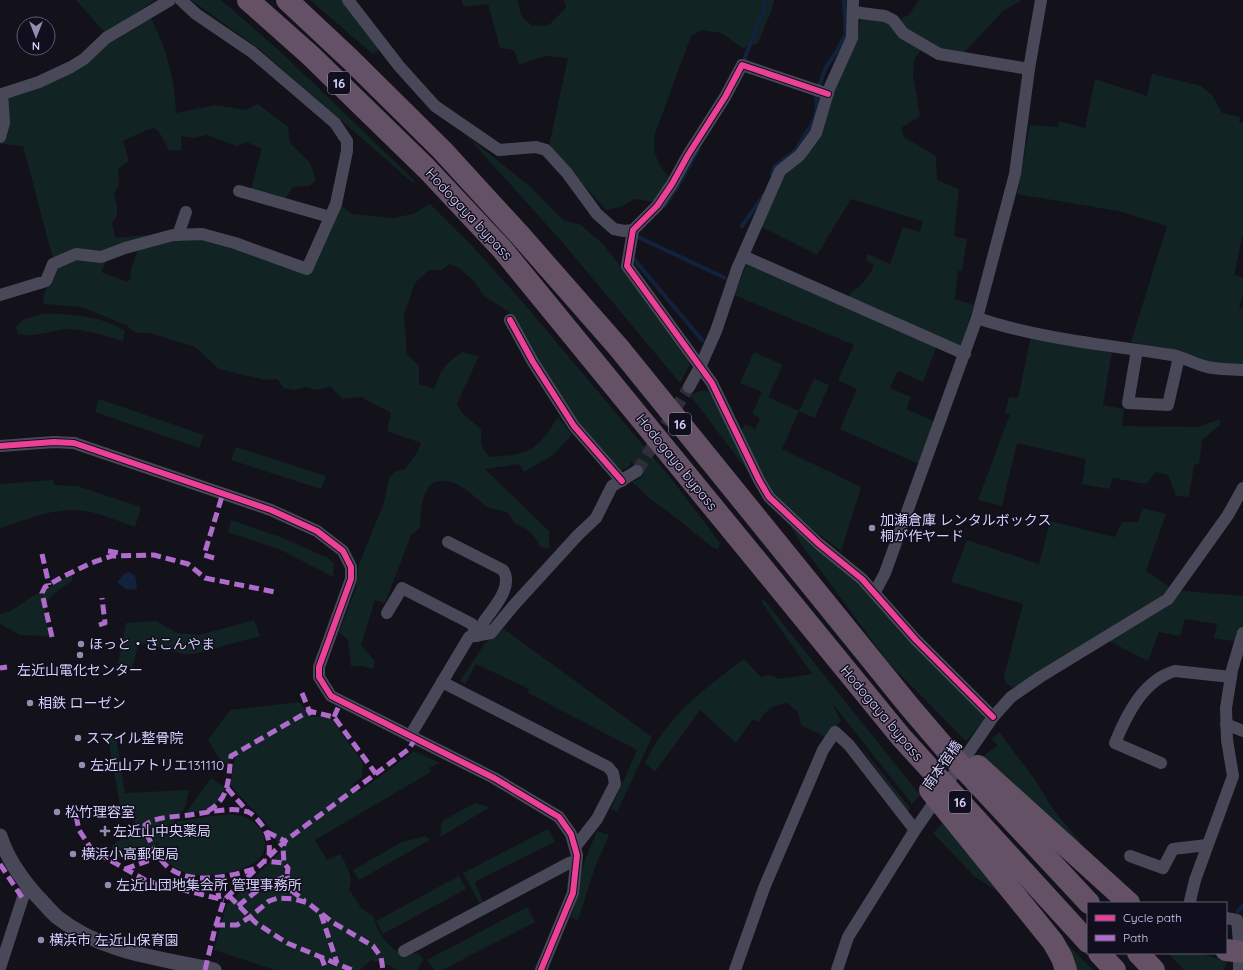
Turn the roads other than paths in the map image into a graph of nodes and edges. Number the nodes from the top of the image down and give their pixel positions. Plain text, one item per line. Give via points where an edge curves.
1 (170, 0) edge
2 (180, 0) edge
3 (248, 0) edge
4 (287, 0) edge
5 (1041, 0) edge
6 (353, 2) edge
7 (853, 6) edge
8 (1029, 69) junction
9 (828, 94) junction
10 (0, 137) edge
11 (239, 191) dead end
12 (186, 212) dead end
13 (330, 217) junction
14 (633, 230) junction
15 (178, 235) junction
16 (743, 256) junction
17 (0, 295) edge
18 (977, 318) junction
19 (510, 320) dead end
20 (1137, 350) junction
21 (965, 354) junction
22 (1179, 357) junction
23 (700, 367) junction
24 (1243, 370) edge
25 (689, 386) tunnel mouth
26 (0, 446) edge
27 (637, 471) tunnel mouth
28 (622, 481) junction
29 (1243, 488) edge
30 (448, 542) dead end
31 (875, 592) junction
32 (387, 613) dead end
33 (1243, 633) edge
34 (481, 635) junction
35 (836, 658) junction
36 (1231, 677) junction
37 (442, 682) junction
38 (909, 706) junction
39 (994, 717) junction
40 (1226, 724) junction
41 (1243, 731) edge
42 (410, 736) junction
43 (1161, 763) dead end
44 (915, 830) junction
45 (0, 836) edge
46 (1207, 846) junction
47 (575, 847) junction
48 (1130, 856) dead end
49 (576, 861) junction
50 (27, 885) junction
51 (1088, 902) edge
52 (1128, 902) edge
53 (1191, 902) edge
54 (1236, 918) edge
55 (1087, 941) edge
56 (404, 951) dead end
57 (1100, 954) edge
58 (1139, 954) edge
59 (1237, 955) edge
60 (0, 968) edge
61 (214, 970) edge
62 (541, 970) edge
63 (735, 970) edge
64 (837, 970) edge
65 (1066, 970) edge
66 (1115, 970) edge
67 (1154, 970) edge

1 - 10 street via 106,38 71,67 39,82 2,94 4,123
2 - 13 street via 252,52 335,123 347,141 347,151 336,204
3 - 35 highway, Hodogaya bypass / 16 via 310,55 405,147 502,249
4 - 38 highway, Hodogaya bypass / 16 via 442,150 519,234 619,348
5 - 8 street
6 - 14 street via 399,66 435,106 499,150 536,147 546,150 567,173 597,214 614,229
7 - 8 street via 893,20 903,33 939,54
7 - 9 street via 852,38
8 - 18 street via 1014,174
9 - 14 street via 742,65 726,98 672,184 657,206
9 - 16 street via 816,133 800,155 780,171
11 - 13 street
12 - 15 street
13 - 15 street via 307,269 202,234
14 - 23 street via 627,266
15 - 17 street via 125,248 101,257 76,254 53,264 46,281
16 - 21 street
16 - 23 street via 716,332
18 - 20 street via 1022,331
18 - 21 street
19 - 28 street via 533,362 574,426
20 - 22 street
20 - 22 street via 1128,403 1168,404
21 - 31 street via 885,573
22 - 24 street via 1203,366
23 - 25 street
23 - 31 street via 712,383 769,497
26 - 42 street via 74,443 271,510 317,531 343,551 351,567 351,579 319,667 319,677 331,696
27 - 28 street
28 - 34 street via 612,486 596,518 491,633
29 - 39 street, 南本宿橋 via 1228,515 1168,598 1040,677 1011,697
30 - 34 street via 502,570 507,576 506,586 483,623
31 - 39 street via 916,640
32 - 34 street via 402,588 472,624
33 - 36 street
34 - 37 street via 469,637
35 - 55 highway, Hodogaya bypass / 16 via 906,742
35 - 65 highway via 899,752 1053,942
36 - 40 street
36 - 43 street via 1175,671 1167,673 1141,694 1126,715 1114,743
37 - 42 street
37 - 47 street via 608,767 613,773 615,784 597,819
38 - 51 highway, Hodogaya bypass / 16 via 950,754
38 - 52 highway via 1007,790
39 - 44 street, 南本宿橋
40 - 41 street
40 - 46 street via 1232,776
42 - 47 street via 494,778 558,817 571,834
44 - 63 street via 849,745 835,732 823,750 767,881
44 - 64 street, 南本宿橋 via 848,936
45 - 50 street via 5,850
46 - 48 street via 1174,850 1163,868
46 - 53 street via 1195,880
47 - 49 street
49 - 56 street
49 - 62 street via 573,893
50 - 60 street
50 - 61 street via 56,916 78,932 104,945
54 - 59 street
57 - 66 highway
58 - 67 highway

